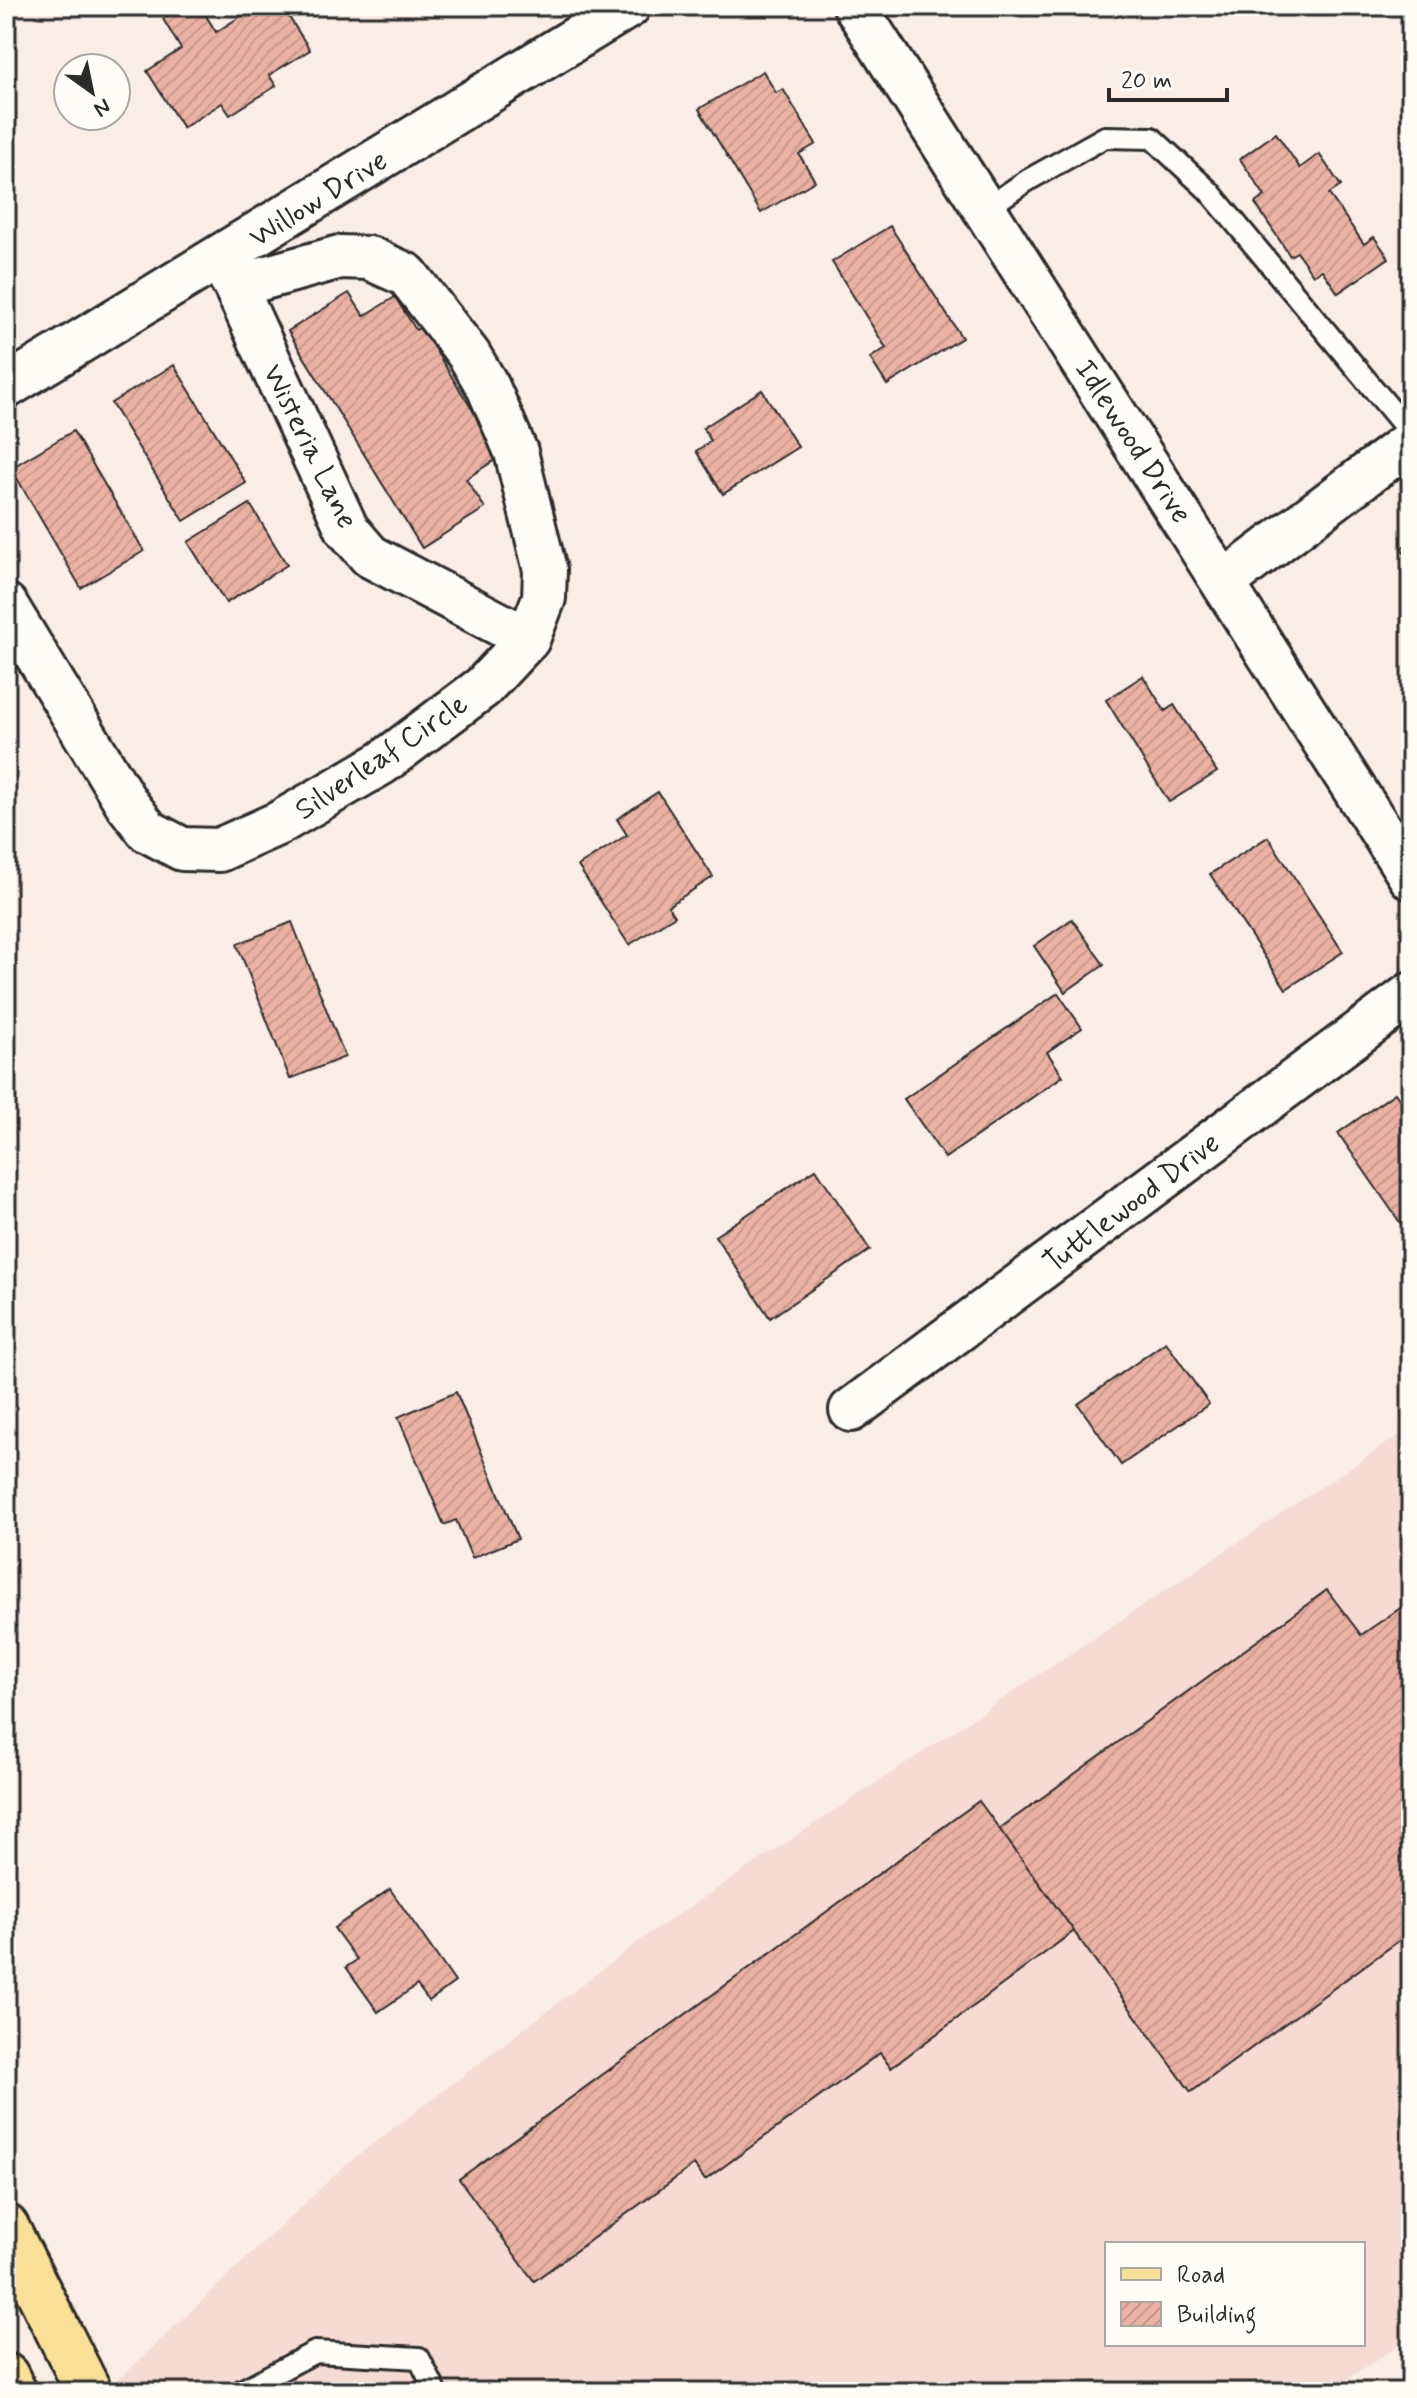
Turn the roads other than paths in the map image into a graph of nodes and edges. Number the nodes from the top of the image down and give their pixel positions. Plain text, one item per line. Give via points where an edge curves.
1 (629, 6) edge
2 (855, 6) edge
3 (985, 209) junction
4 (227, 272) junction
5 (6, 387) edge
6 (1411, 434) edge
7 (1411, 441) edge
8 (1224, 582) junction
9 (6, 605) edge
10 (528, 639) junction
11 (1411, 878) edge
12 (1411, 994) edge
13 (851, 1410) dead end
14 (6, 2227) edge
15 (6, 2376) edge
16 (14, 2392) edge
17 (89, 2392) edge
18 (239, 2392) edge
19 (436, 2392) edge

1 - 4 street, Willow Drive
2 - 3 street, Idlewood Drive
3 - 6 lane via 1105,137 1152,138 1209,191
3 - 8 street, Idlewood Drive
4 - 5 street, Willow Drive
4 - 10 street, Wisteria Lane via 347,529 370,556
4 - 10 street, Silverleaf Circle via 340,257 369,258 407,275 469,355 516,452 545,570 544,598
7 - 8 street
8 - 11 street, Idlewood Drive
9 - 10 street, Silverleaf Circle via 127,804 148,831 182,849 219,850 279,823 382,763 483,687
12 - 13 street, Tuttlewood Drive
14 - 17 main road
15 - 16 main road
18 - 19 lane via 315,2352 419,2358

